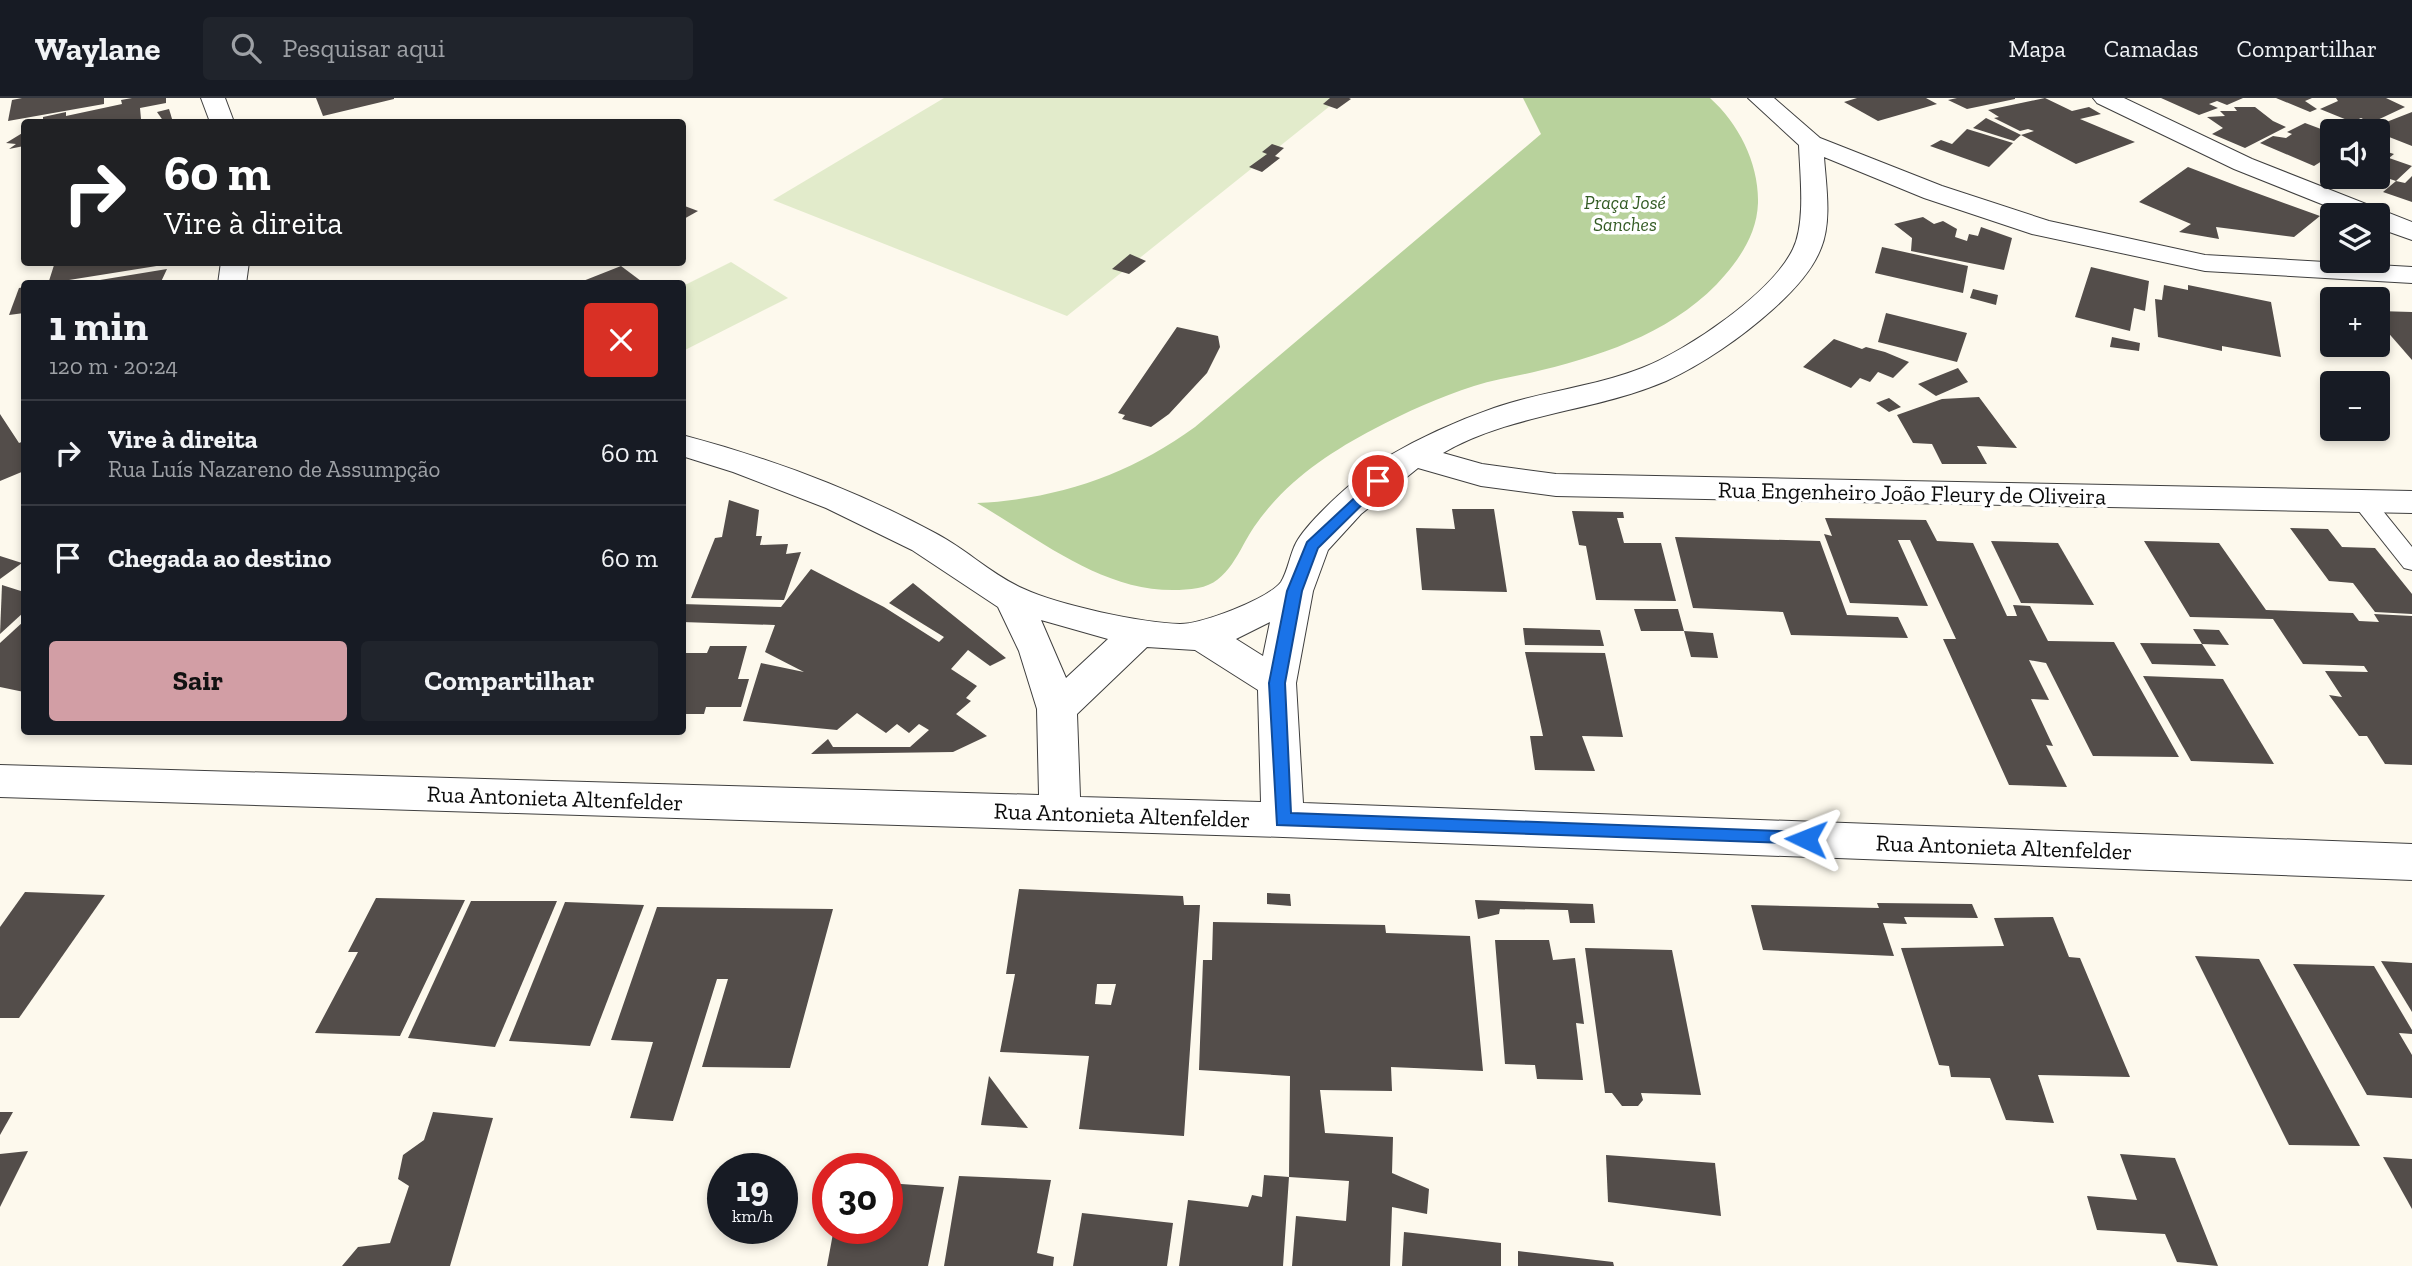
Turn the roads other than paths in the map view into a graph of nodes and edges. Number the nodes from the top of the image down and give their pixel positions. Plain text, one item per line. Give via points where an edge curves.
1 (213, 98) edge
2 (1760, 98) edge
3 (2105, 98) edge
4 (221, 119) edge
5 (1811, 143) junction
6 (2342, 203) edge
7 (2390, 223) edge
8 (2412, 232) edge
9 (2412, 275) edge
10 (686, 446) edge
11 (1415, 456) junction
12 (2362, 500) junction
13 (2412, 502) edge
14 (2412, 562) edge
15 (1295, 591) junction
16 (1012, 599) junction
17 (1139, 633) junction
18 (1201, 636) junction
19 (1277, 683) junction
20 (1057, 709) junction
21 (0, 781) edge
22 (1060, 814) junction
23 (1283, 820) junction
24 (2412, 862) edge

1 - 4 street
2 - 5 street
3 - 6 street via 2243,163
5 - 9 street via 1933,192 2042,228 2126,247 2205,263
5 - 11 street via 1814,202 1808,247 1784,284 1747,317 1655,374 1507,414
7 - 8 street
10 - 16 street via 838,499 924,542
11 - 12 street, Rua Engenheiro João Fleury de Oliveira via 1481,475 1569,486
11 - 15 street via 1393,468 1349,506 1312,545
12 - 13 street, Rua Engenheiro João Fleury de Oliveira
12 - 14 lane
15 - 18 street
15 - 19 street
16 - 17 street
16 - 20 street via 1038,651
17 - 18 street
17 - 20 street
18 - 19 street
19 - 23 street
20 - 22 street
21 - 22 street, Rua Antonieta Altenfelder
22 - 23 street, Rua Antonieta Altenfelder
23 - 24 street, Rua Antonieta Altenfelder

